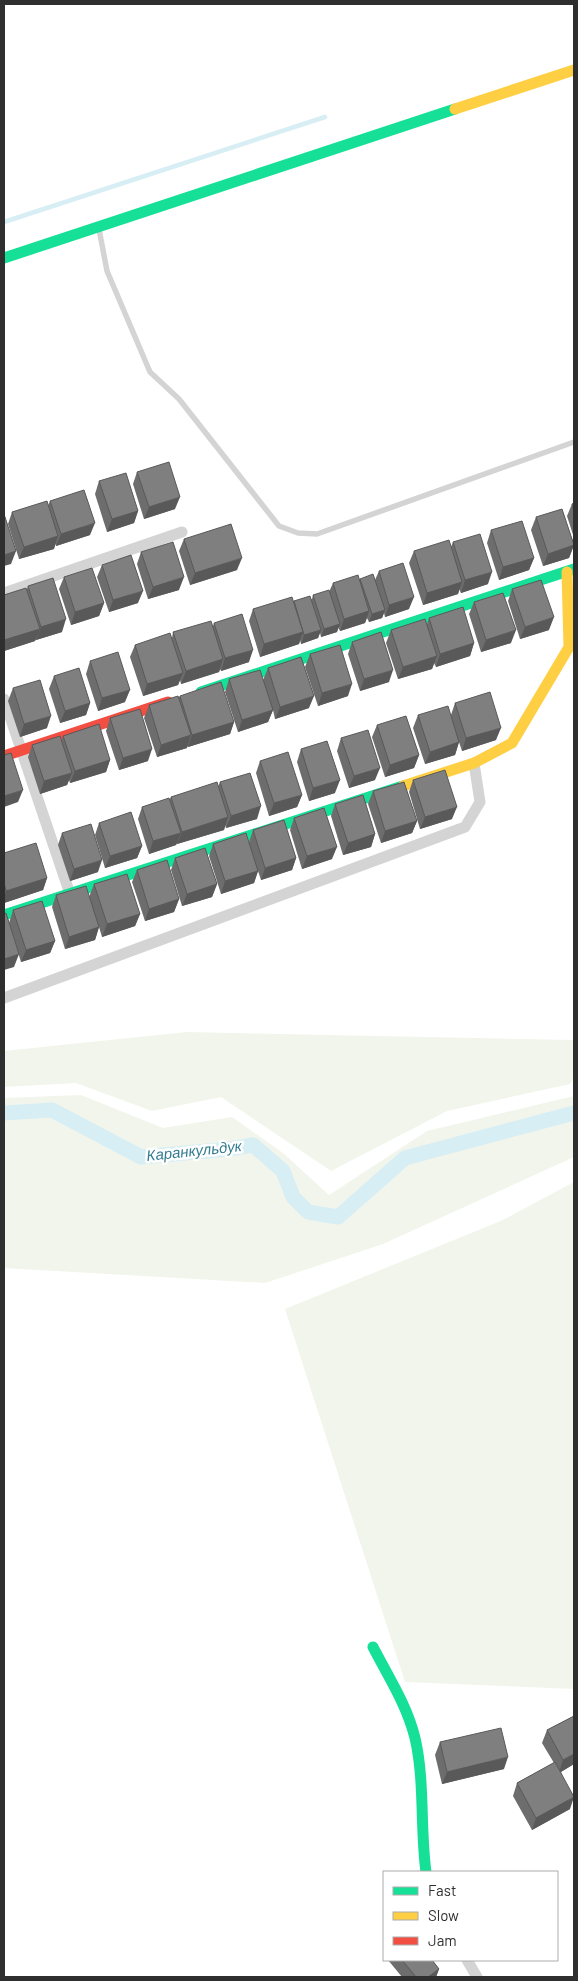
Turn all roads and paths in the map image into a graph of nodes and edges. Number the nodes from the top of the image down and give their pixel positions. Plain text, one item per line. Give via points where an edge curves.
1 (574, 70) edge
2 (98, 227) junction
3 (4, 258) edge
4 (574, 442) edge
5 (182, 532) dead end
6 (571, 571) edge
7 (4, 593) edge
8 (4, 699) edge
9 (22, 750) junction
10 (4, 756) edge
11 (474, 763) junction
12 (70, 894) junction
13 (4, 915) edge
14 (4, 998) edge
15 (373, 1647) dead end
16 (426, 1871) edge
17 (469, 1961) edge
18 (477, 1977) edge

1 - 2 street
2 - 3 street
2 - 4 lane via 107,271 150,372 179,399 279,526 298,533 317,534
5 - 7 street
6 - 9 street
6 - 11 street via 569,648 512,743
8 - 9 street
9 - 10 street
9 - 12 street
11 - 12 street
11 - 14 street via 480,802 465,827
12 - 13 street
15 - 16 street via 400,1700 414,1737 420,1772
17 - 18 street

